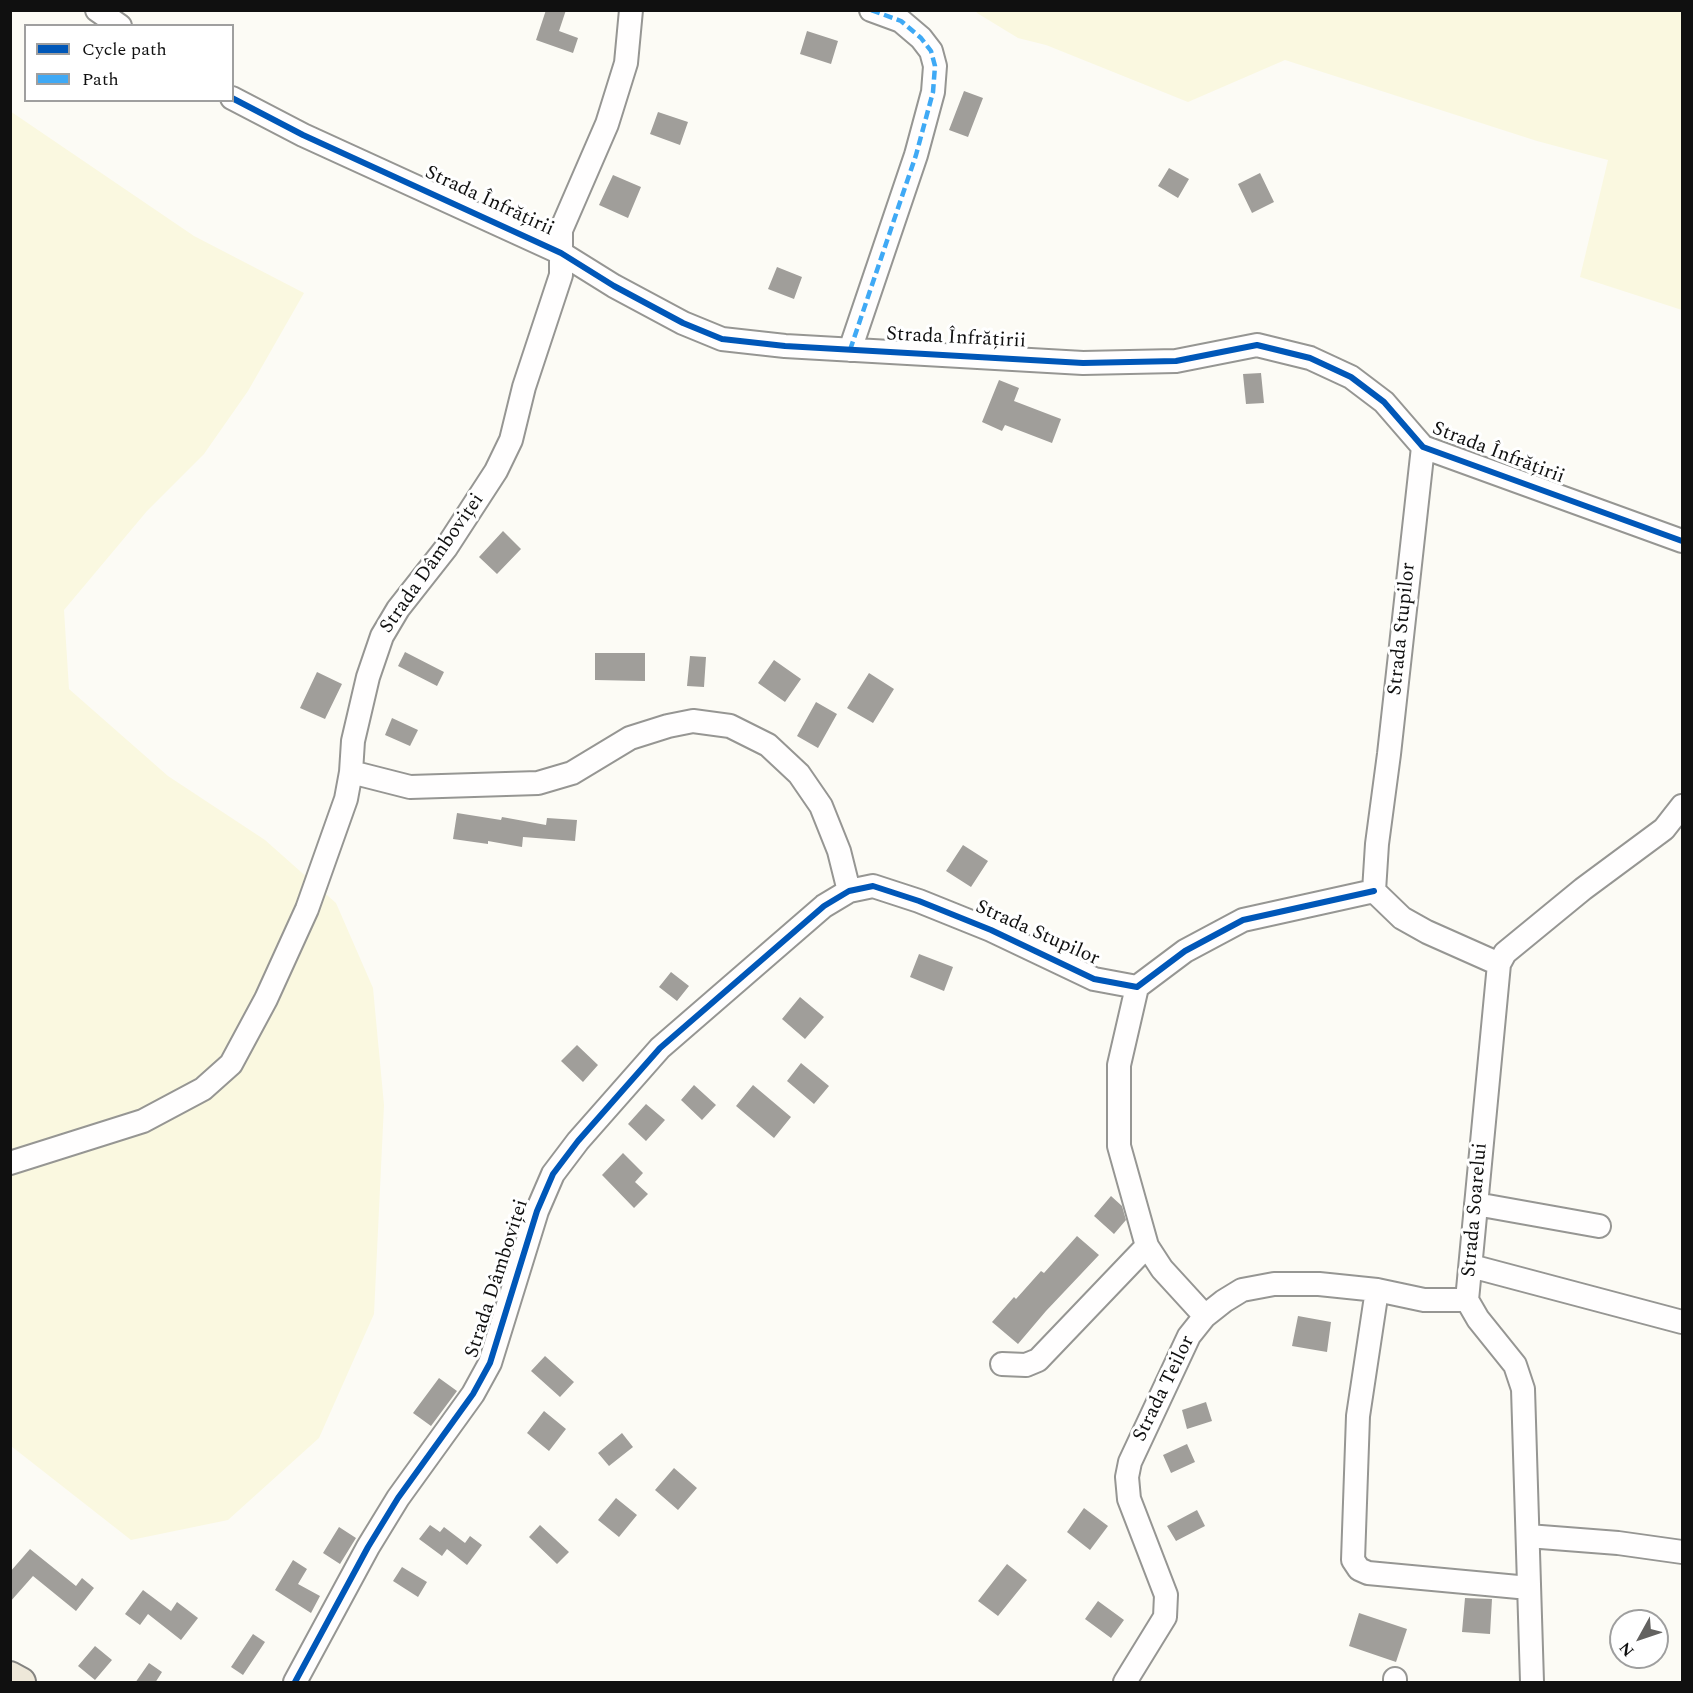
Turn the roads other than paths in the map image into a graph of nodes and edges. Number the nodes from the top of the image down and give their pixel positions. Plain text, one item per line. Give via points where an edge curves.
1 (97, 10) edge
2 (631, 10) edge
3 (872, 10) edge
4 (117, 24) edge
5 (234, 99) edge
6 (561, 253) junction
7 (850, 350) junction
8 (1423, 447) junction
9 (1683, 541) edge
10 (351, 772) junction
11 (1683, 807) edge
12 (849, 891) junction
13 (1374, 891) junction
14 (1499, 964) junction
15 (1137, 987) junction
16 (10, 1163) edge
17 (1476, 1204) junction
18 (1599, 1226) dead end
19 (1147, 1246) junction
20 (1471, 1266) junction
21 (1377, 1290) junction
22 (1467, 1300) junction
23 (1205, 1316) junction
24 (1683, 1322) edge
25 (1002, 1364) dead end
26 (1528, 1536) junction
27 (1683, 1552) edge
28 (1529, 1588) junction
29 (10, 1676) edge
30 (21, 1683) edge
31 (295, 1683) edge
32 (1125, 1683) edge
33 (1532, 1683) edge

1 - 4 street
2 - 6 street, Strada Dâmboviței via 626,63 607,124 561,230
3 - 7 street via 901,21 931,51 935,66 933,92 916,156
5 - 6 street, Strada Înfrățirii via 303,135
6 - 7 street, Strada Înfrățirii via 683,323 722,339
6 - 10 street, Strada Dâmboviței via 561,275 511,440 496,471 446,548 381,636 353,741
7 - 8 street, Strada Înfrățirii via 1083,363 1176,361 1257,345 1310,358 1351,377 1384,402
8 - 9 street, Strada Înfrățirii
8 - 13 street, Strada Stupilor
10 - 12 street via 410,787 538,783 572,773 630,738 668,726 693,721 730,726 768,745 799,774 821,806 839,851
10 - 16 street, Strada Dâmboviței via 346,799 307,909 231,1064 203,1089 143,1121
11 - 14 street via 1664,829 1505,953
12 - 15 street, Strada Stupilor via 873,886 910,898 991,930 1094,979
12 - 31 street, Strada Dâmboviței via 824,906 660,1048 553,1174 537,1211 490,1363 368,1547
13 - 14 street via 1410,923
13 - 15 street via 1243,920 1185,951
14 - 17 street, Strada Soarelui
15 - 19 street via 1119,1065 1119,1146
17 - 18 street
17 - 20 street, Strada Soarelui
19 - 23 street via 1162,1269
19 - 25 street via 1038,1360 1026,1365
20 - 22 street, Strada Soarelui
20 - 24 street
21 - 22 street, Strada Teilor via 1424,1300
21 - 23 street, Strada Teilor via 1274,1284 1242,1290
21 - 28 street via 1358,1416 1353,1560 1368,1573
22 - 26 street, Strada Soarelui via 1515,1365 1523,1389
23 - 32 street, Strada Teilor via 1189,1336 1130,1462 1129,1499 1167,1606 1165,1617
26 - 27 street
26 - 28 street, Strada Soarelui
28 - 33 street, Strada Soarelui
29 - 30 main road

